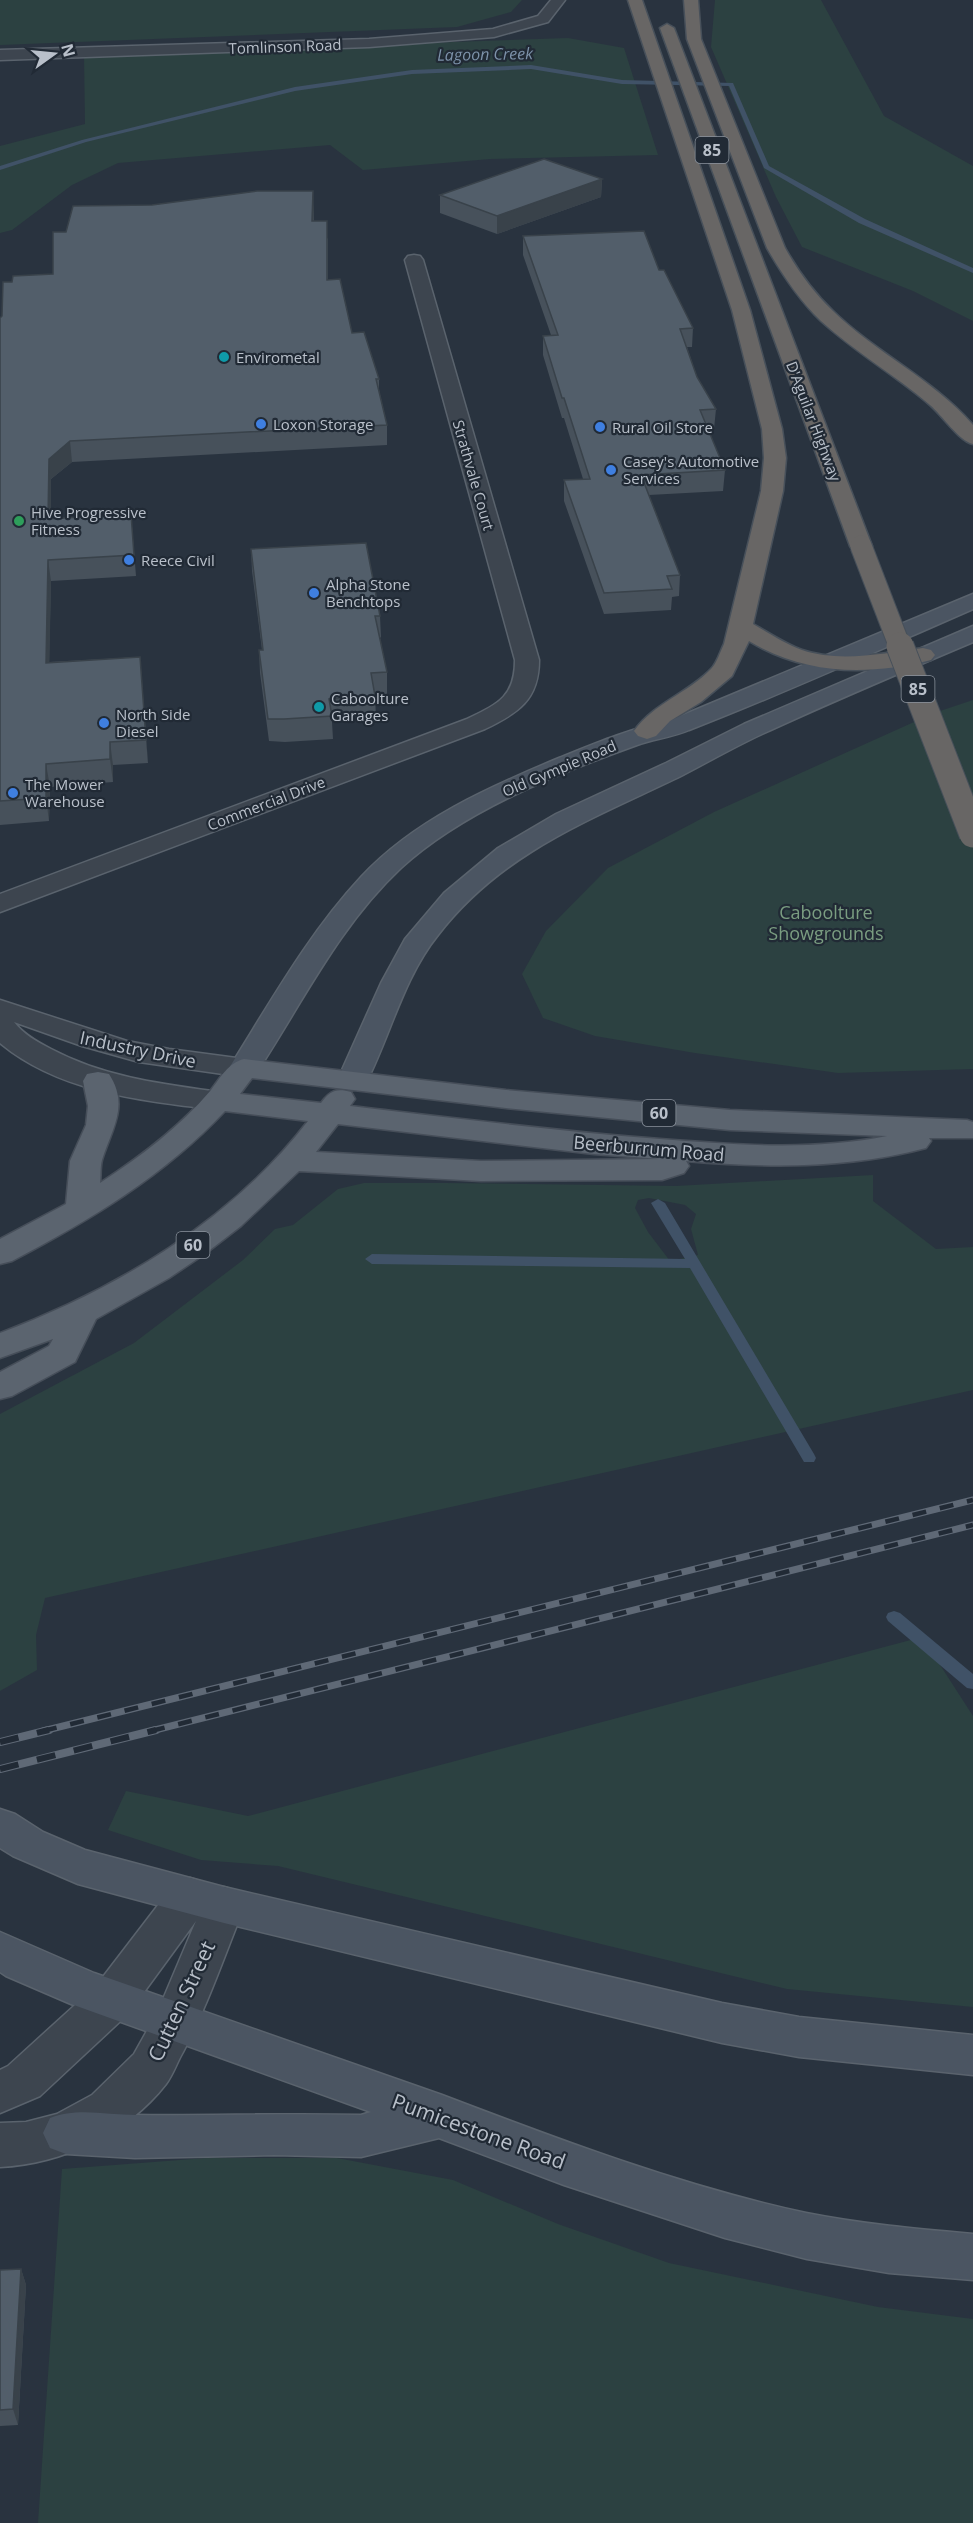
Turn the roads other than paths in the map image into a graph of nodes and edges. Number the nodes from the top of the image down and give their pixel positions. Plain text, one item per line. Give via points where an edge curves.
1 (558, 0) edge
2 (635, 0) edge
3 (691, 0) edge
4 (663, 17) dead end
5 (0, 55) edge
6 (414, 260) dead end
7 (973, 438) edge
8 (973, 601) edge
9 (741, 627) junction
10 (973, 633) edge
11 (923, 655) junction
12 (829, 662) junction
13 (525, 690) joint
14 (647, 731) junction
15 (973, 834) edge
16 (0, 904) edge
17 (0, 1009) edge
18 (0, 1024) edge
19 (243, 1068) junction
20 (98, 1081) junction
21 (352, 1081) junction
22 (219, 1101) junction
23 (330, 1113) junction
24 (970, 1130) edge
25 (709, 1153) junction
26 (292, 1161) junction
27 (82, 1210) junction
28 (0, 1253) edge
29 (82, 1312) junction
30 (0, 1346) edge
31 (0, 1387) edge
32 (0, 1826) edge
33 (207, 1900) junction
34 (0, 1952) edge
35 (112, 2000) junction
36 (176, 2021) junction
37 (973, 2055) edge
38 (0, 2092) edge
39 (442, 2116) junction
40 (66, 2133) junction
41 (0, 2145) edge
42 (973, 2257) edge

1 - 5 street, Tomlinson Road via 543,19 494,33 369,43
2 - 9 highway via 741,310 772,429 772,491
3 - 7 highway via 694,39 788,271 816,304 935,397
4 - 15 highway, D'Aguilar Highway / 85, bridge
6 - 13 street, Strathvale Court via 527,660 529,676
8 - 12 main road, Old Gympie Road
9 - 12 highway via 796,656
9 - 14 highway via 723,671 661,716
10 - 11 main road
11 - 12 highway
11 - 21 main road via 612,797 529,838 489,865 459,891 409,953
12 - 14 main road, Old Gympie Road via 678,726
13 - 16 street, Commercial Drive via 497,714 476,724
14 - 19 main road, Old Gympie Road via 500,793 417,843 374,879 347,910
17 - 19 street, Industry Drive via 123,1049
18 - 20 street, Industry Drive via 38,1055
19 - 21 main road, Beerburrum Road / 60
19 - 22 main road
20 - 22 street, Industry Drive via 144,1092
20 - 27 main road via 103,1106 101,1125 87,1161
21 - 23 main road, 60
21 - 24 main road, Beerburrum Road / 60 via 730,1120
22 - 23 main road, Beerburrum Road / 60
22 - 27 main road via 143,1169
23 - 25 main road, Beerburrum Road / 60 via 594,1144
23 - 26 main road, 60
24 - 25 main road, Beerburrum Road / 60 via 847,1154
25 - 26 main road, 60 via 662,1170 481,1171
26 - 29 main road, 60 via 200,1241
27 - 28 main road
29 - 30 main road, 60
29 - 31 main road via 63,1354
32 - 33 main road via 28,1844 78,1866
33 - 35 street
33 - 36 street, Cutten Street
33 - 37 main road via 722,2023 799,2037
34 - 35 main road, Pumicestone Road
35 - 36 main road, Pumicestone Road
35 - 38 street via 24,2081
36 - 39 main road, Pumicestone Road
36 - 40 street, Cutten Street via 150,2069 108,2110
39 - 40 main road via 361,2136 135,2137
39 - 42 main road, Pumicestone Road via 643,2191 732,2219 892,2250
40 - 41 street, Cutten Street via 26,2144

